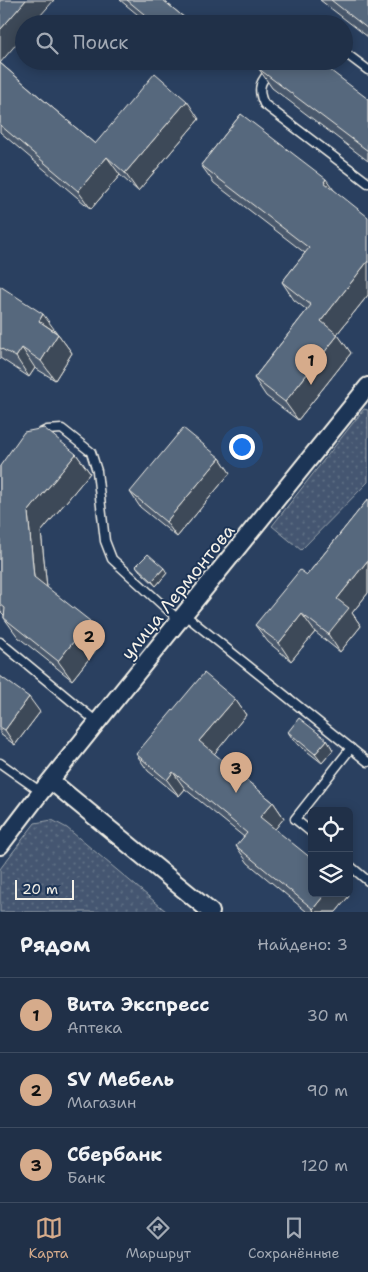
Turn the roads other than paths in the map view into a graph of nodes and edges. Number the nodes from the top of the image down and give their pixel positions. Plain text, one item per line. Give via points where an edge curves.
1 (353, 59) edge
2 (271, 70) edge
3 (368, 70) edge
4 (368, 183) edge
5 (368, 386) edge
6 (34, 436) edge
7 (183, 618) junction
8 (0, 642) edge
9 (98, 723) junction
10 (351, 748) junction
11 (368, 762) edge
12 (0, 763) edge
13 (46, 786) junction
14 (308, 830) edge
15 (0, 846) edge
16 (353, 868) edge
17 (368, 881) edge
18 (211, 912) edge

1 - 3 lane
2 - 4 lane via 260,84 258,94 264,104
5 - 7 street, улица Лермонтова
6 - 7 lane via 47,430 62,430 91,452 97,470 104,541 112,559
7 - 9 street, улица Лермонтова
7 - 10 lane
8 - 9 lane
9 - 13 street, улица Лермонтова
10 - 11 lane
10 - 14 lane via 294,819
12 - 13 lane
13 - 15 street, улица Лермонтова
13 - 18 street
16 - 17 lane

